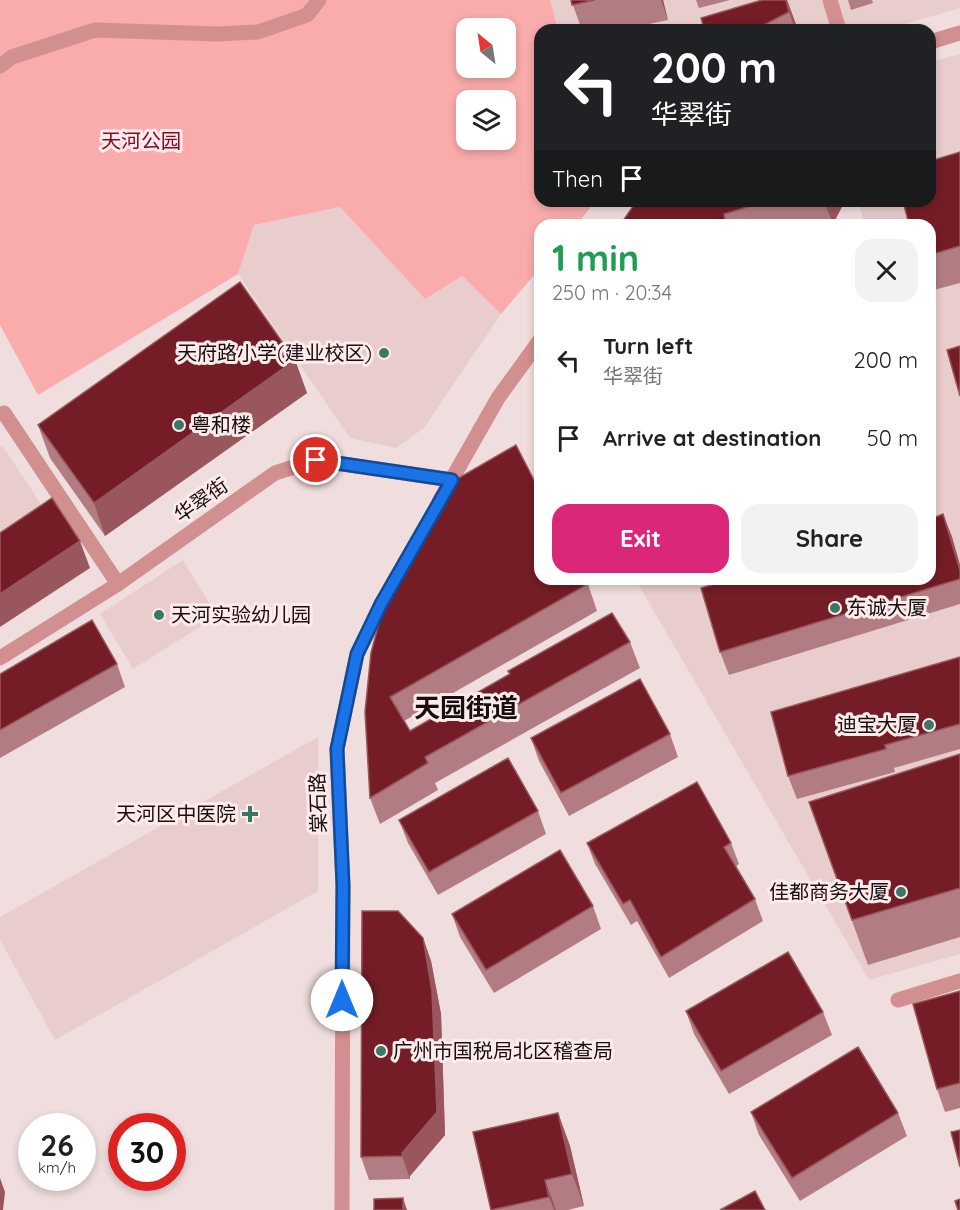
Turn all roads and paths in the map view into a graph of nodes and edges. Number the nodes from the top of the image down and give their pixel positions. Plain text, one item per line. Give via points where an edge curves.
1 (319, 0) edge
2 (830, 0) edge
3 (837, 24) edge
4 (960, 33) edge
5 (936, 40) edge
6 (0, 66) edge
7 (534, 348) edge
8 (4, 413) dead end
9 (452, 480) junction
10 (434, 511) edge
11 (405, 563) edge
12 (118, 584) junction
13 (0, 658) edge
14 (960, 981) edge
15 (898, 1000) dead end
16 (342, 1210) edge

1 - 6 street via 307,15 258,32 95,30 12,57
2 - 3 street
4 - 5 street
7 - 9 street via 498,398
8 - 12 street
9 - 10 street
9 - 12 street, 华翠街 via 316,460 275,473
11 - 16 street, 棠石路 via 357,654 337,749 343,885
12 - 13 street, 华翠街
14 - 15 street

